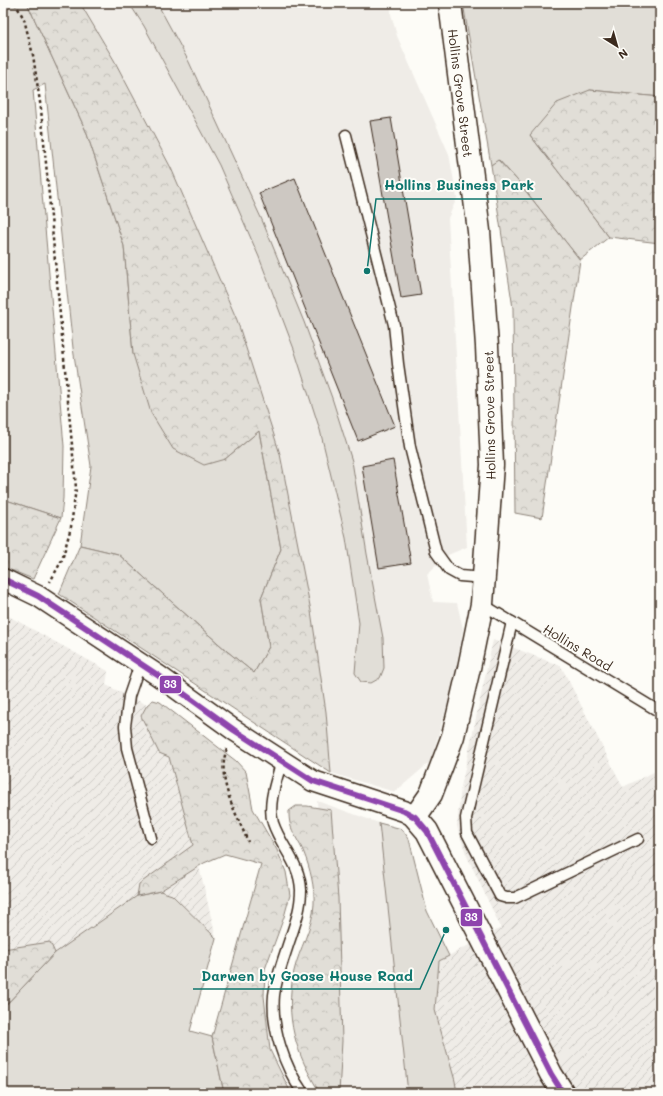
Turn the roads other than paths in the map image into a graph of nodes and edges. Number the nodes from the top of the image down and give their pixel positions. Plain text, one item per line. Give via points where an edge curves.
1 (450, 3) edge
2 (346, 135) dead end
3 (484, 578) junction
4 (3, 579) edge
5 (482, 604) junction
6 (512, 622) junction
7 (140, 664) junction
8 (660, 712) edge
9 (282, 760) junction
10 (409, 814) junction
11 (151, 838) dead end
12 (638, 839) dead end
13 (303, 1093) edge
14 (563, 1093) edge

1 - 3 street, Hollins Grove Street via 479,231 487,346 492,465
2 - 3 lane via 394,325 410,446 436,552 449,570 460,576
3 - 5 street, Hollins Grove Street
4 - 7 street via 41,598
5 - 6 lane, Hollins Road
5 - 10 street, Hollins Grove Street via 453,736 430,794
6 - 8 lane, Hollins Road
6 - 12 lane via 466,818 468,833 500,896 515,898
7 - 9 street via 234,730
7 - 11 lane via 129,696 125,726 127,748
9 - 10 street via 313,781
9 - 13 lane via 271,814 277,832 296,864 301,889 300,908 274,996 274,1020 284,1059
10 - 14 street via 426,832

